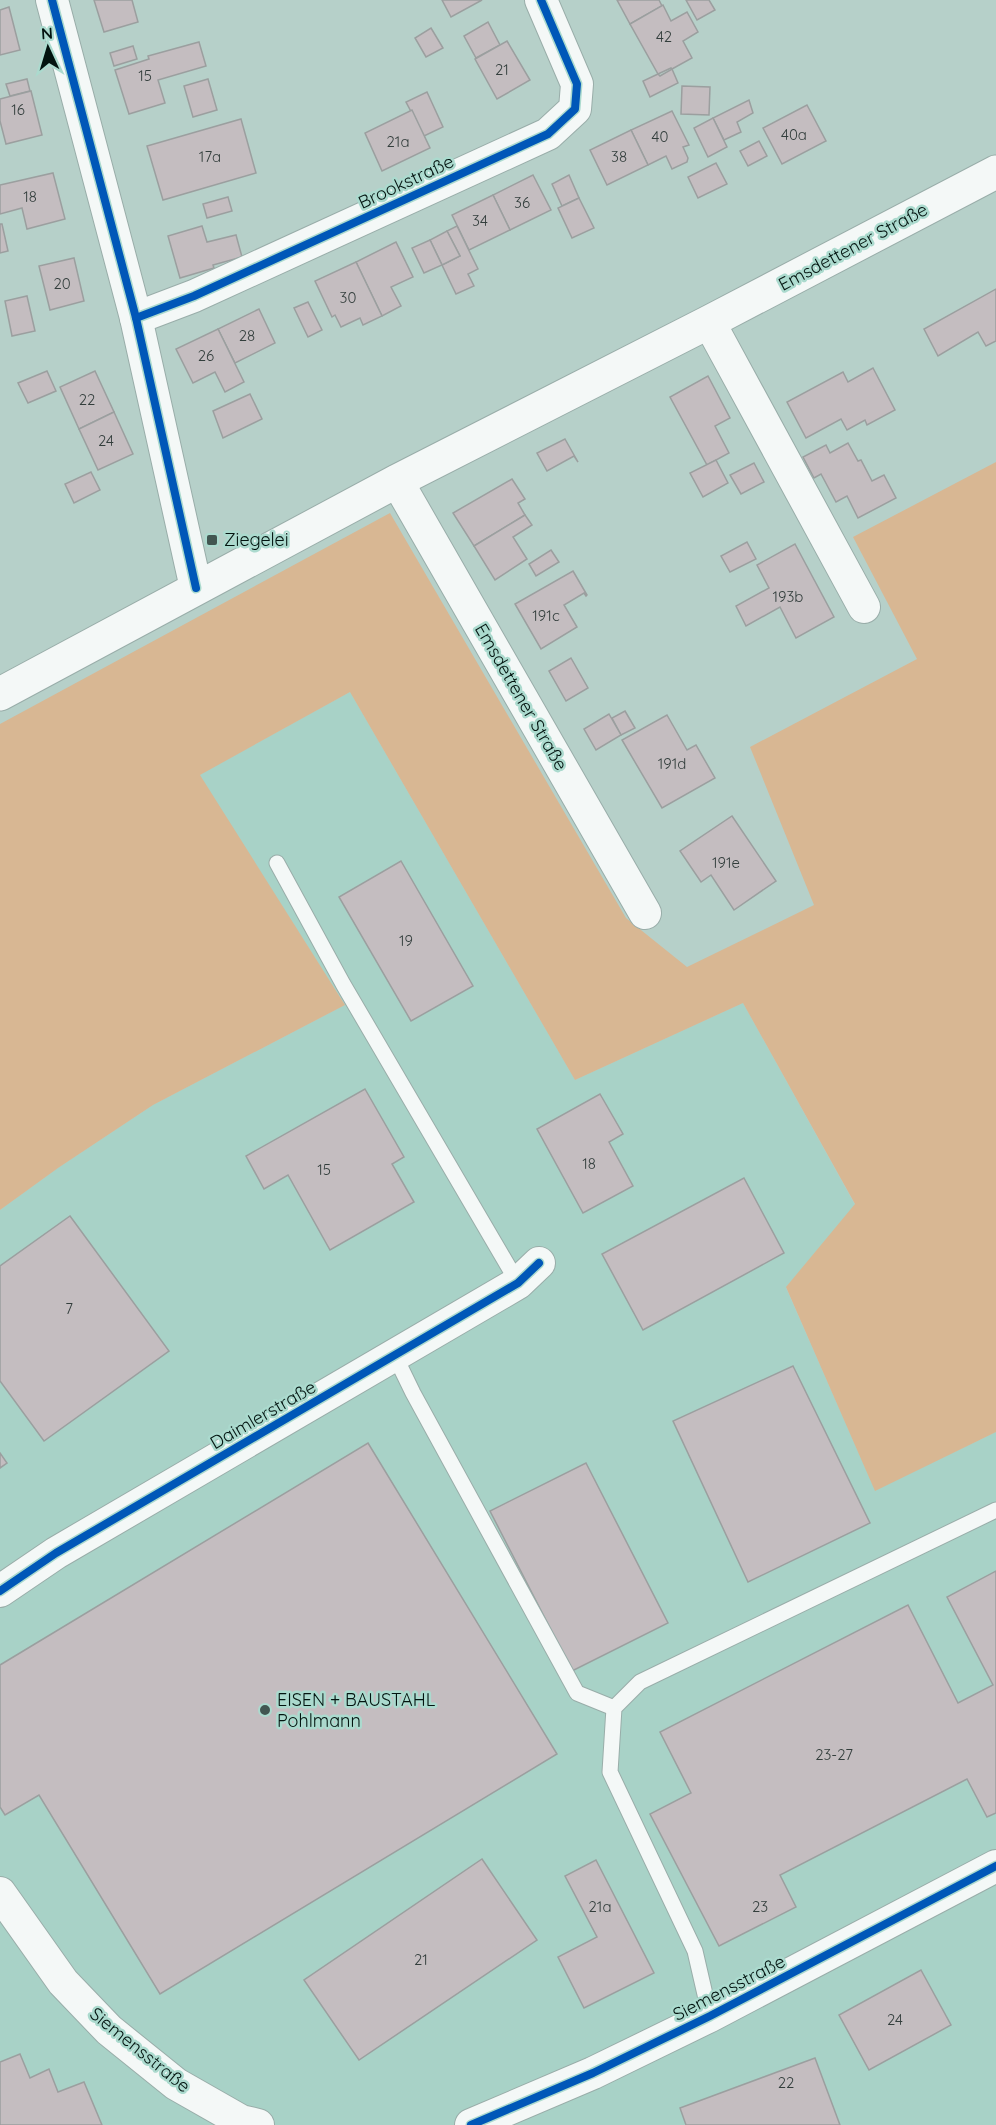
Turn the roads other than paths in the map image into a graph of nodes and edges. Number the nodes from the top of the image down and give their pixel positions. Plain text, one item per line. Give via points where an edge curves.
1 (52, 0) edge
2 (542, 0) edge
3 (996, 172) edge
4 (135, 318) junction
5 (709, 322) junction
6 (397, 481) junction
7 (196, 588) junction
8 (864, 607) dead end
9 (0, 694) edge
10 (277, 863) dead end
11 (645, 913) dead end
12 (529, 1273) joint
13 (395, 1356) junction
14 (996, 1510) edge
15 (0, 1591) edge
16 (614, 1708) junction
17 (996, 1866) edge
18 (0, 1893) edge
19 (710, 2016) junction
20 (246, 2124) edge
21 (471, 2125) edge

1 - 4 street
2 - 4 street, Brookstraße via 577,84 575,109 548,134 194,296
3 - 5 main road, Emsdettener Straße
4 - 7 street
5 - 6 main road, Emsdettener Straße
5 - 8 street
6 - 7 main road, Emsdettener Straße
6 - 11 street, Emsdettener Straße
7 - 9 main road, Emsdettener Straße
10 - 12 lane via 343,984
12 - 13 street, Daimlerstraße
13 - 15 street, Daimlerstraße via 56,1553
13 - 16 lane via 577,1693
14 - 16 lane via 640,1682
16 - 19 lane via 610,1772 695,1951
17 - 19 street, Siemensstraße
18 - 20 street, Siemensstraße via 63,1982 109,2030 176,2084
19 - 21 street, Siemensstraße via 593,2073

